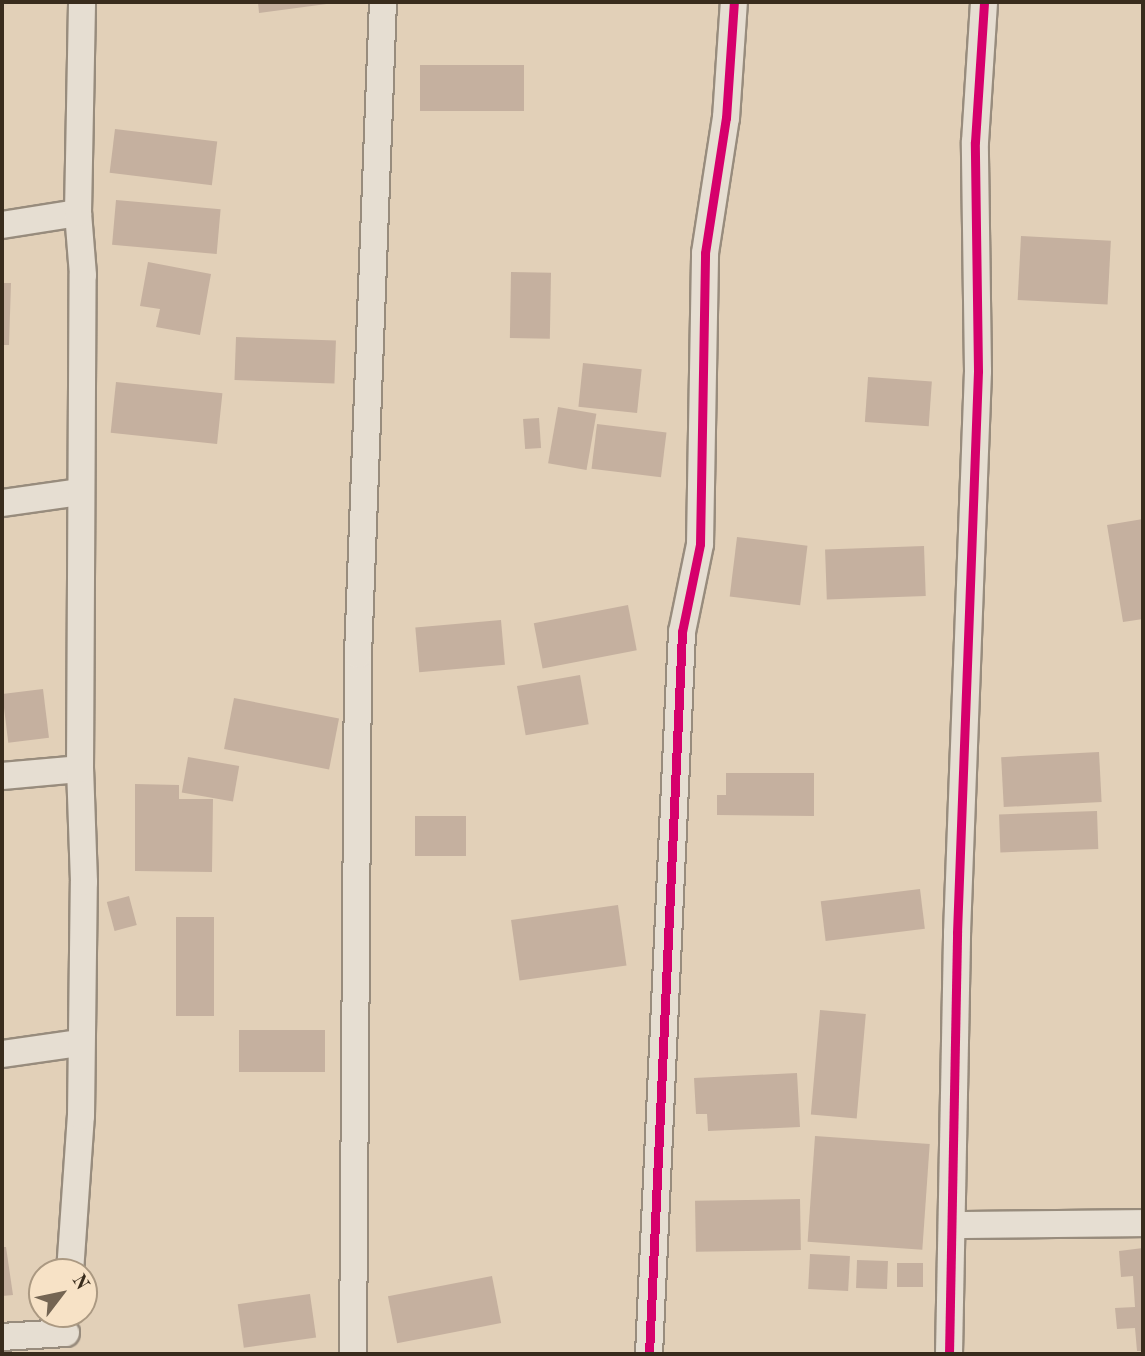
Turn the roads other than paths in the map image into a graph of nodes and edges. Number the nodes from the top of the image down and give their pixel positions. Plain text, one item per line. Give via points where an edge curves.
1 (82, 2) edge
2 (383, 2) edge
3 (734, 2) edge
4 (984, 2) edge
5 (78, 213) junction
6 (2, 225) edge
7 (80, 492) junction
8 (2, 503) edge
9 (80, 769) junction
10 (2, 776) edge
11 (79, 1043) junction
12 (2, 1054) edge
13 (1143, 1223) edge
14 (954, 1225) junction
15 (71, 1258) edge
16 (67, 1334) edge
17 (2, 1337) edge
18 (353, 1354) edge
19 (649, 1354) edge
20 (949, 1354) edge

1 - 5 street
2 - 18 street via 358,654
3 - 19 street via 726,118 705,253 700,544 682,632
4 - 14 street via 975,142 978,371 957,933
5 - 6 street
5 - 7 street via 83,275
7 - 8 street
7 - 9 street
9 - 10 street
9 - 11 street via 84,882
11 - 12 street
11 - 15 street via 81,1116
13 - 14 street
14 - 20 street
16 - 17 street

